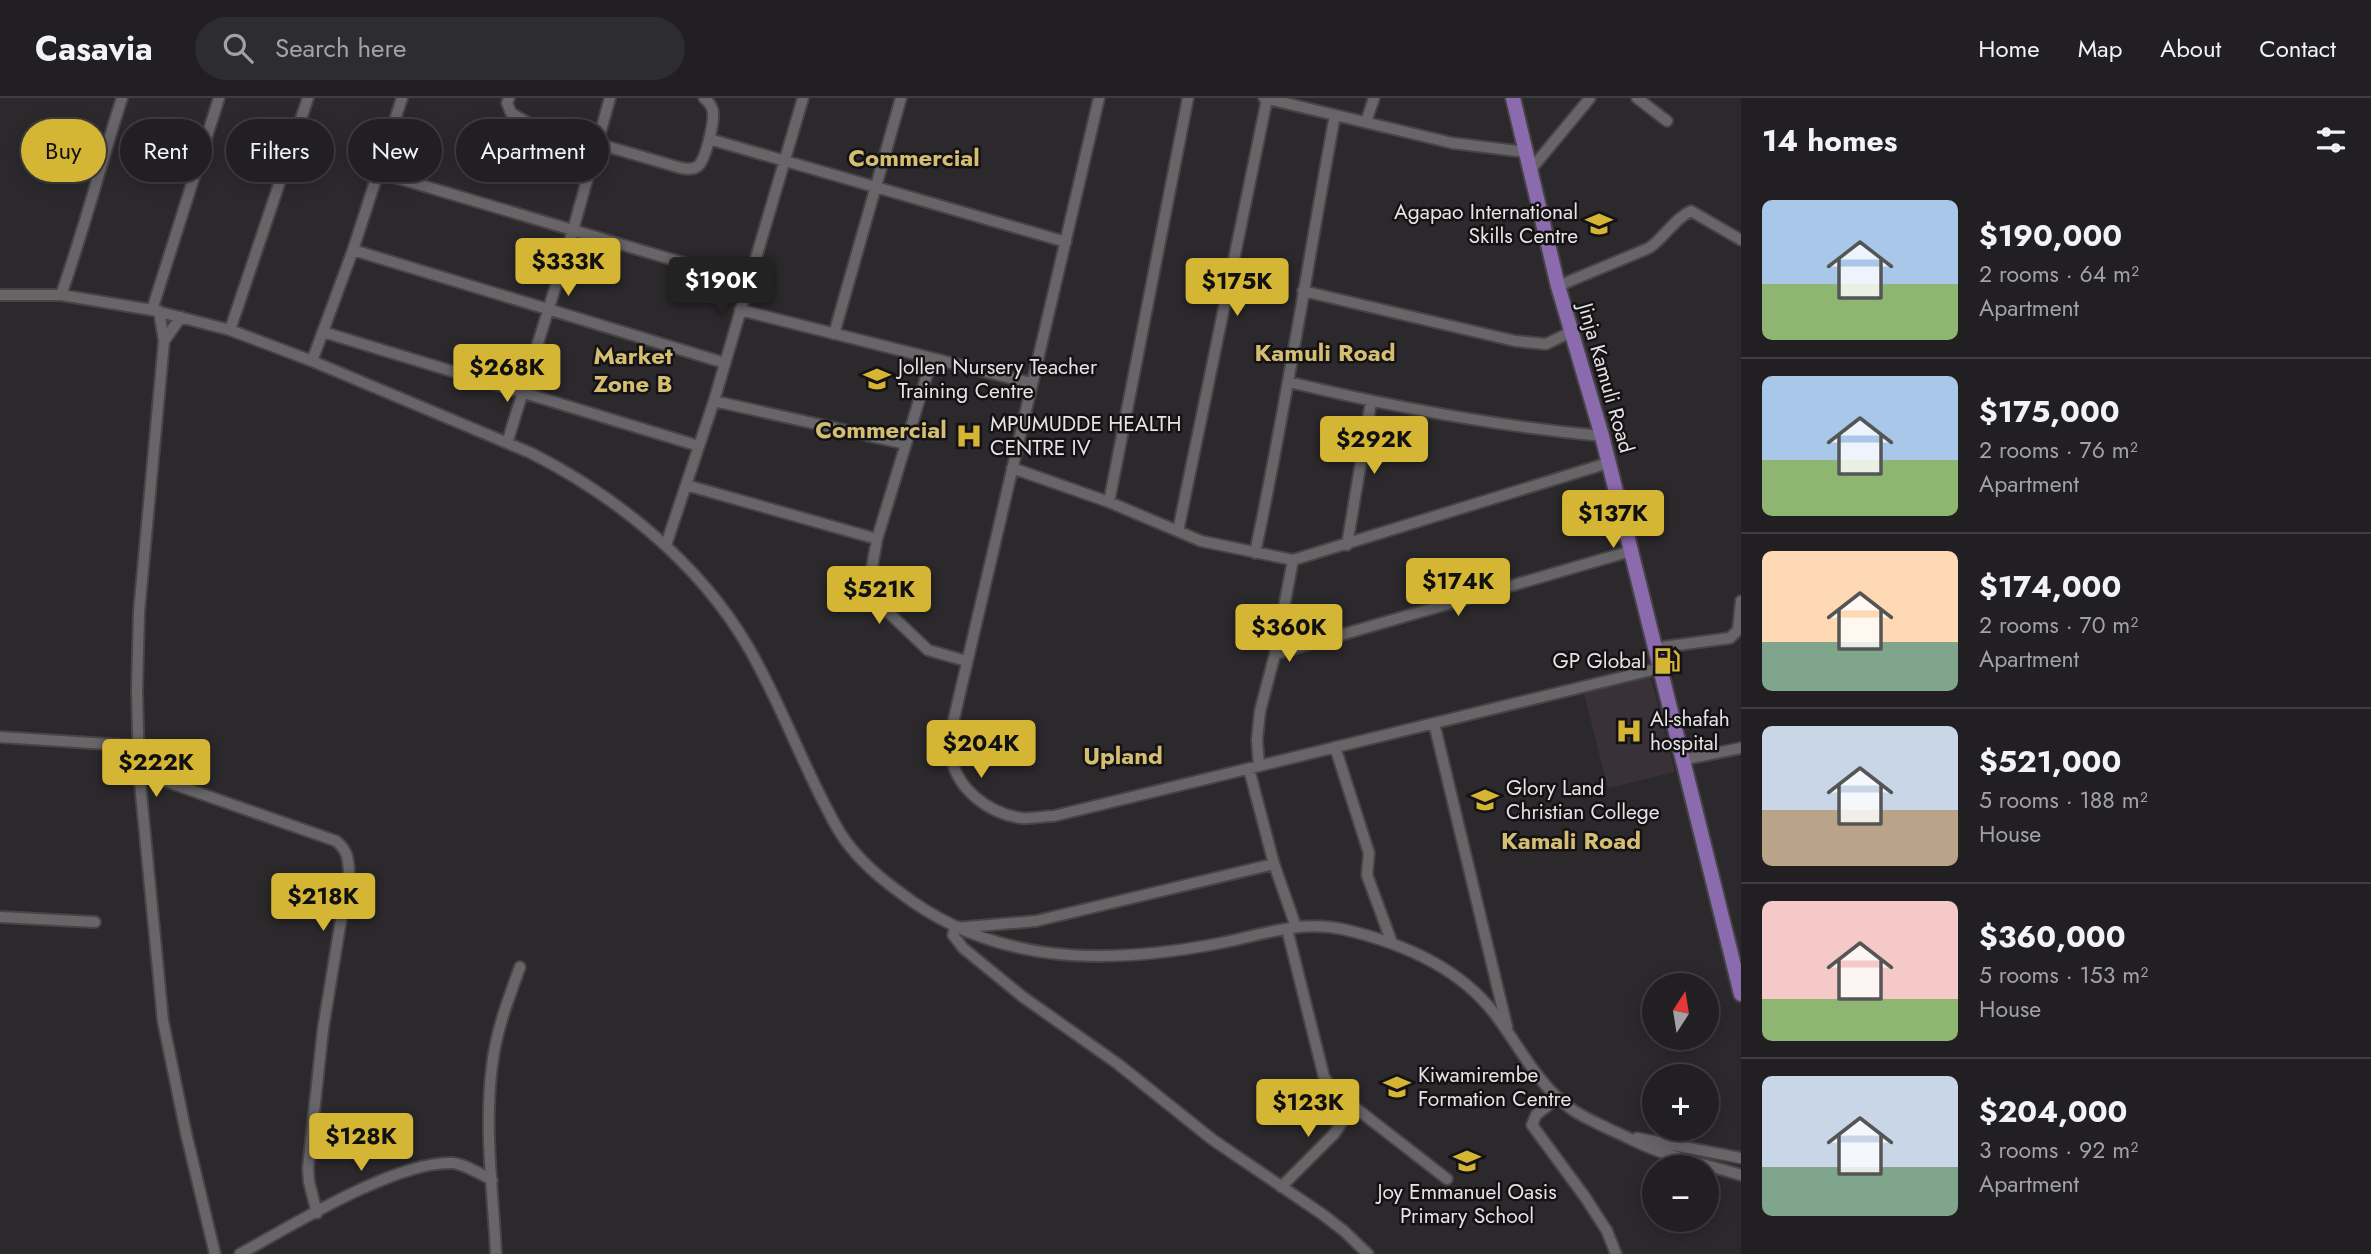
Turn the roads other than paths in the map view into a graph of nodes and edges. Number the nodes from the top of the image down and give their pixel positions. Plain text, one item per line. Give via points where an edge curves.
1 (122, 98) edge
2 (219, 98) edge
3 (308, 98) edge
4 (402, 98) edge
5 (509, 98) edge
6 (610, 98) edge
7 (704, 98) edge
8 (803, 98) edge
9 (901, 98) edge
10 (1099, 98) edge
11 (1188, 98) edge
12 (1266, 98) edge
13 (1374, 98) edge
14 (1513, 98) edge
15 (1590, 98) edge
16 (1637, 98) edge
17 (1282, 100) edge
18 (1335, 115) junction
19 (395, 119) edge
20 (518, 119) edge
21 (605, 119) edge
22 (1667, 121) dead end
23 (1366, 122) junction
24 (709, 139) junction
25 (609, 147) edge
26 (1526, 152) junction
27 (783, 162) junction
28 (1532, 168) junction
29 (374, 182) edge
30 (411, 182) edge
31 (587, 182) edge
32 (876, 188) junction
33 (573, 230) junction
34 (1741, 240) edge
35 (1066, 243) junction
36 (353, 250) junction
37 (748, 282) junction
38 (1558, 286) junction
39 (1303, 291) junction
40 (61, 295) junction
41 (0, 296) edge
42 (548, 307) junction
43 (740, 310) junction
44 (156, 311) junction
45 (181, 317) junction
46 (230, 330) junction
47 (323, 332) junction
48 (1571, 332) junction
49 (834, 334) junction
50 (164, 341) junction
51 (932, 358) junction
52 (312, 361) junction
53 (725, 363) junction
54 (1289, 382) junction
55 (1031, 383) junction
56 (522, 392) junction
57 (715, 401) junction
58 (1370, 402) junction
59 (1602, 436) junction
60 (507, 443) junction
61 (906, 444) junction
62 (699, 446) junction
63 (1608, 463) junction
64 (1012, 468) junction
65 (686, 485) junction
66 (1109, 502) junction
67 (1178, 531) junction
68 (877, 539) junction
69 (666, 545) junction
70 (1347, 545) junction
71 (1632, 551) junction
72 (1255, 552) junction
73 (1293, 560) junction
74 (1741, 589) edge
75 (1741, 601) edge
76 (1655, 648) junction
77 (1275, 654) junction
78 (966, 661) junction
79 (1660, 668) junction
80 (1434, 723) junction
81 (0, 737) edge
82 (138, 746) junction
83 (1335, 747) junction
84 (1741, 748) edge
85 (1682, 760) junction
86 (1254, 767) junction
87 (139, 772) junction
88 (1274, 864) junction
89 (0, 917) edge
90 (95, 922) dead end
91 (955, 928) junction
92 (1292, 928) junction
93 (1392, 943) junction
94 (520, 967) dead end
95 (1739, 976) edge
96 (1741, 994) edge
97 (1508, 1033) junction
98 (1557, 1098) junction
99 (1353, 1106) junction
100 (1624, 1136) junction
101 (1741, 1158) edge
102 (1741, 1175) edge
103 (1447, 1179) dead end
104 (492, 1180) junction
105 (1280, 1187) junction
106 (317, 1213) junction
107 (215, 1254) edge
108 (240, 1254) edge
109 (496, 1254) edge
110 (1368, 1254) edge
111 (1616, 1254) edge

1 - 40 street
2 - 44 street
3 - 46 street
4 - 19 street
5 - 20 street via 510,113
6 - 21 street
7 - 24 street via 714,114
8 - 27 street
9 - 32 street
10 - 35 street
11 - 66 street
12 - 17 street
12 - 67 street
13 - 23 street
14 - 26 main road, Jinja Kamuli Road
15 - 28 street
16 - 22 street
17 - 18 street
18 - 23 street
18 - 39 street
23 - 26 street via 1452,143
24 - 25 street via 699,165 692,169
24 - 27 street
26 - 28 main road, Jinja Kamuli Road
27 - 32 street
27 - 37 street
28 - 38 main road, Jinja Kamuli Road
29 - 36 street
30 - 33 street
31 - 33 street
32 - 35 street
32 - 49 street
33 - 37 street
33 - 42 street
34 - 38 street via 1691,211 1649,248
35 - 55 street
36 - 42 street
36 - 47 street
37 - 43 street
38 - 48 main road, Jinja Kamuli Road
39 - 48 street via 1515,341 1546,344
39 - 54 street
40 - 41 street
40 - 44 street
42 - 53 street
42 - 56 street
43 - 49 street
43 - 53 street
44 - 45 street
44 - 50 street
45 - 46 street
45 - 50 street
46 - 52 street
47 - 52 street
47 - 56 street
48 - 59 main road, Jinja Kamuli Road
49 - 51 street
50 - 82 street via 139,612
51 - 55 street
51 - 61 street
52 - 60 street
53 - 57 street
54 - 58 street
54 - 72 street
55 - 64 street
56 - 60 street
56 - 62 street
57 - 61 street
57 - 62 street
58 - 59 street
58 - 70 street
59 - 63 main road, Jinja Kamuli Road
60 - 69 street via 561,468
61 - 68 street
62 - 65 street
63 - 70 street
63 - 71 main road, Jinja Kamuli Road
64 - 66 street
64 - 78 street
65 - 68 street
65 - 69 street
66 - 67 street
67 - 72 street via 1201,541
68 - 78 street via 870,595 928,650
69 - 91 street via 712,595 747,644 840,833 898,892
70 - 73 street
71 - 76 main road, Jinja Kamuli Road
71 - 77 street
72 - 73 street
73 - 77 street
74 - 75 street
75 - 76 street via 1738,630 1730,638
76 - 79 main road, Jinja Kamuli Road
77 - 86 street via 1259,718
78 - 86 street via 951,755 959,779 975,798 996,812 1023,818 1054,816
79 - 80 street
79 - 85 main road, Jinja Kamuli Road
80 - 83 street
80 - 97 street
81 - 82 street
82 - 87 street
83 - 86 street
83 - 93 street via 1369,853 1367,875
84 - 85 street
85 - 95 main road, Jinja Kamuli Road
86 - 88 street
87 - 106 street via 345,848 349,871 323,1029 308,1168
87 - 107 street via 163,1021
88 - 91 street via 1036,921
88 - 92 street
89 - 90 street
91 - 92 street via 1034,951 1106,957 1186,949
91 - 105 street via 957,942 1023,997
92 - 93 street via 1328,926
92 - 99 street via 1324,1077
93 - 97 street via 1461,981 1480,996
94 - 104 street via 499,1028 492,1067 488,1126
95 - 96 main road, Jinja Kamuli Road
97 - 98 street
98 - 100 street
98 - 111 street via 1535,1115 1532,1125 1585,1197
99 - 103 street
99 - 105 street via 1334,1134
100 - 101 street
100 - 102 street
104 - 106 street via 463,1165 443,1164 379,1181
104 - 109 street
105 - 110 street via 1344,1231
106 - 108 street

